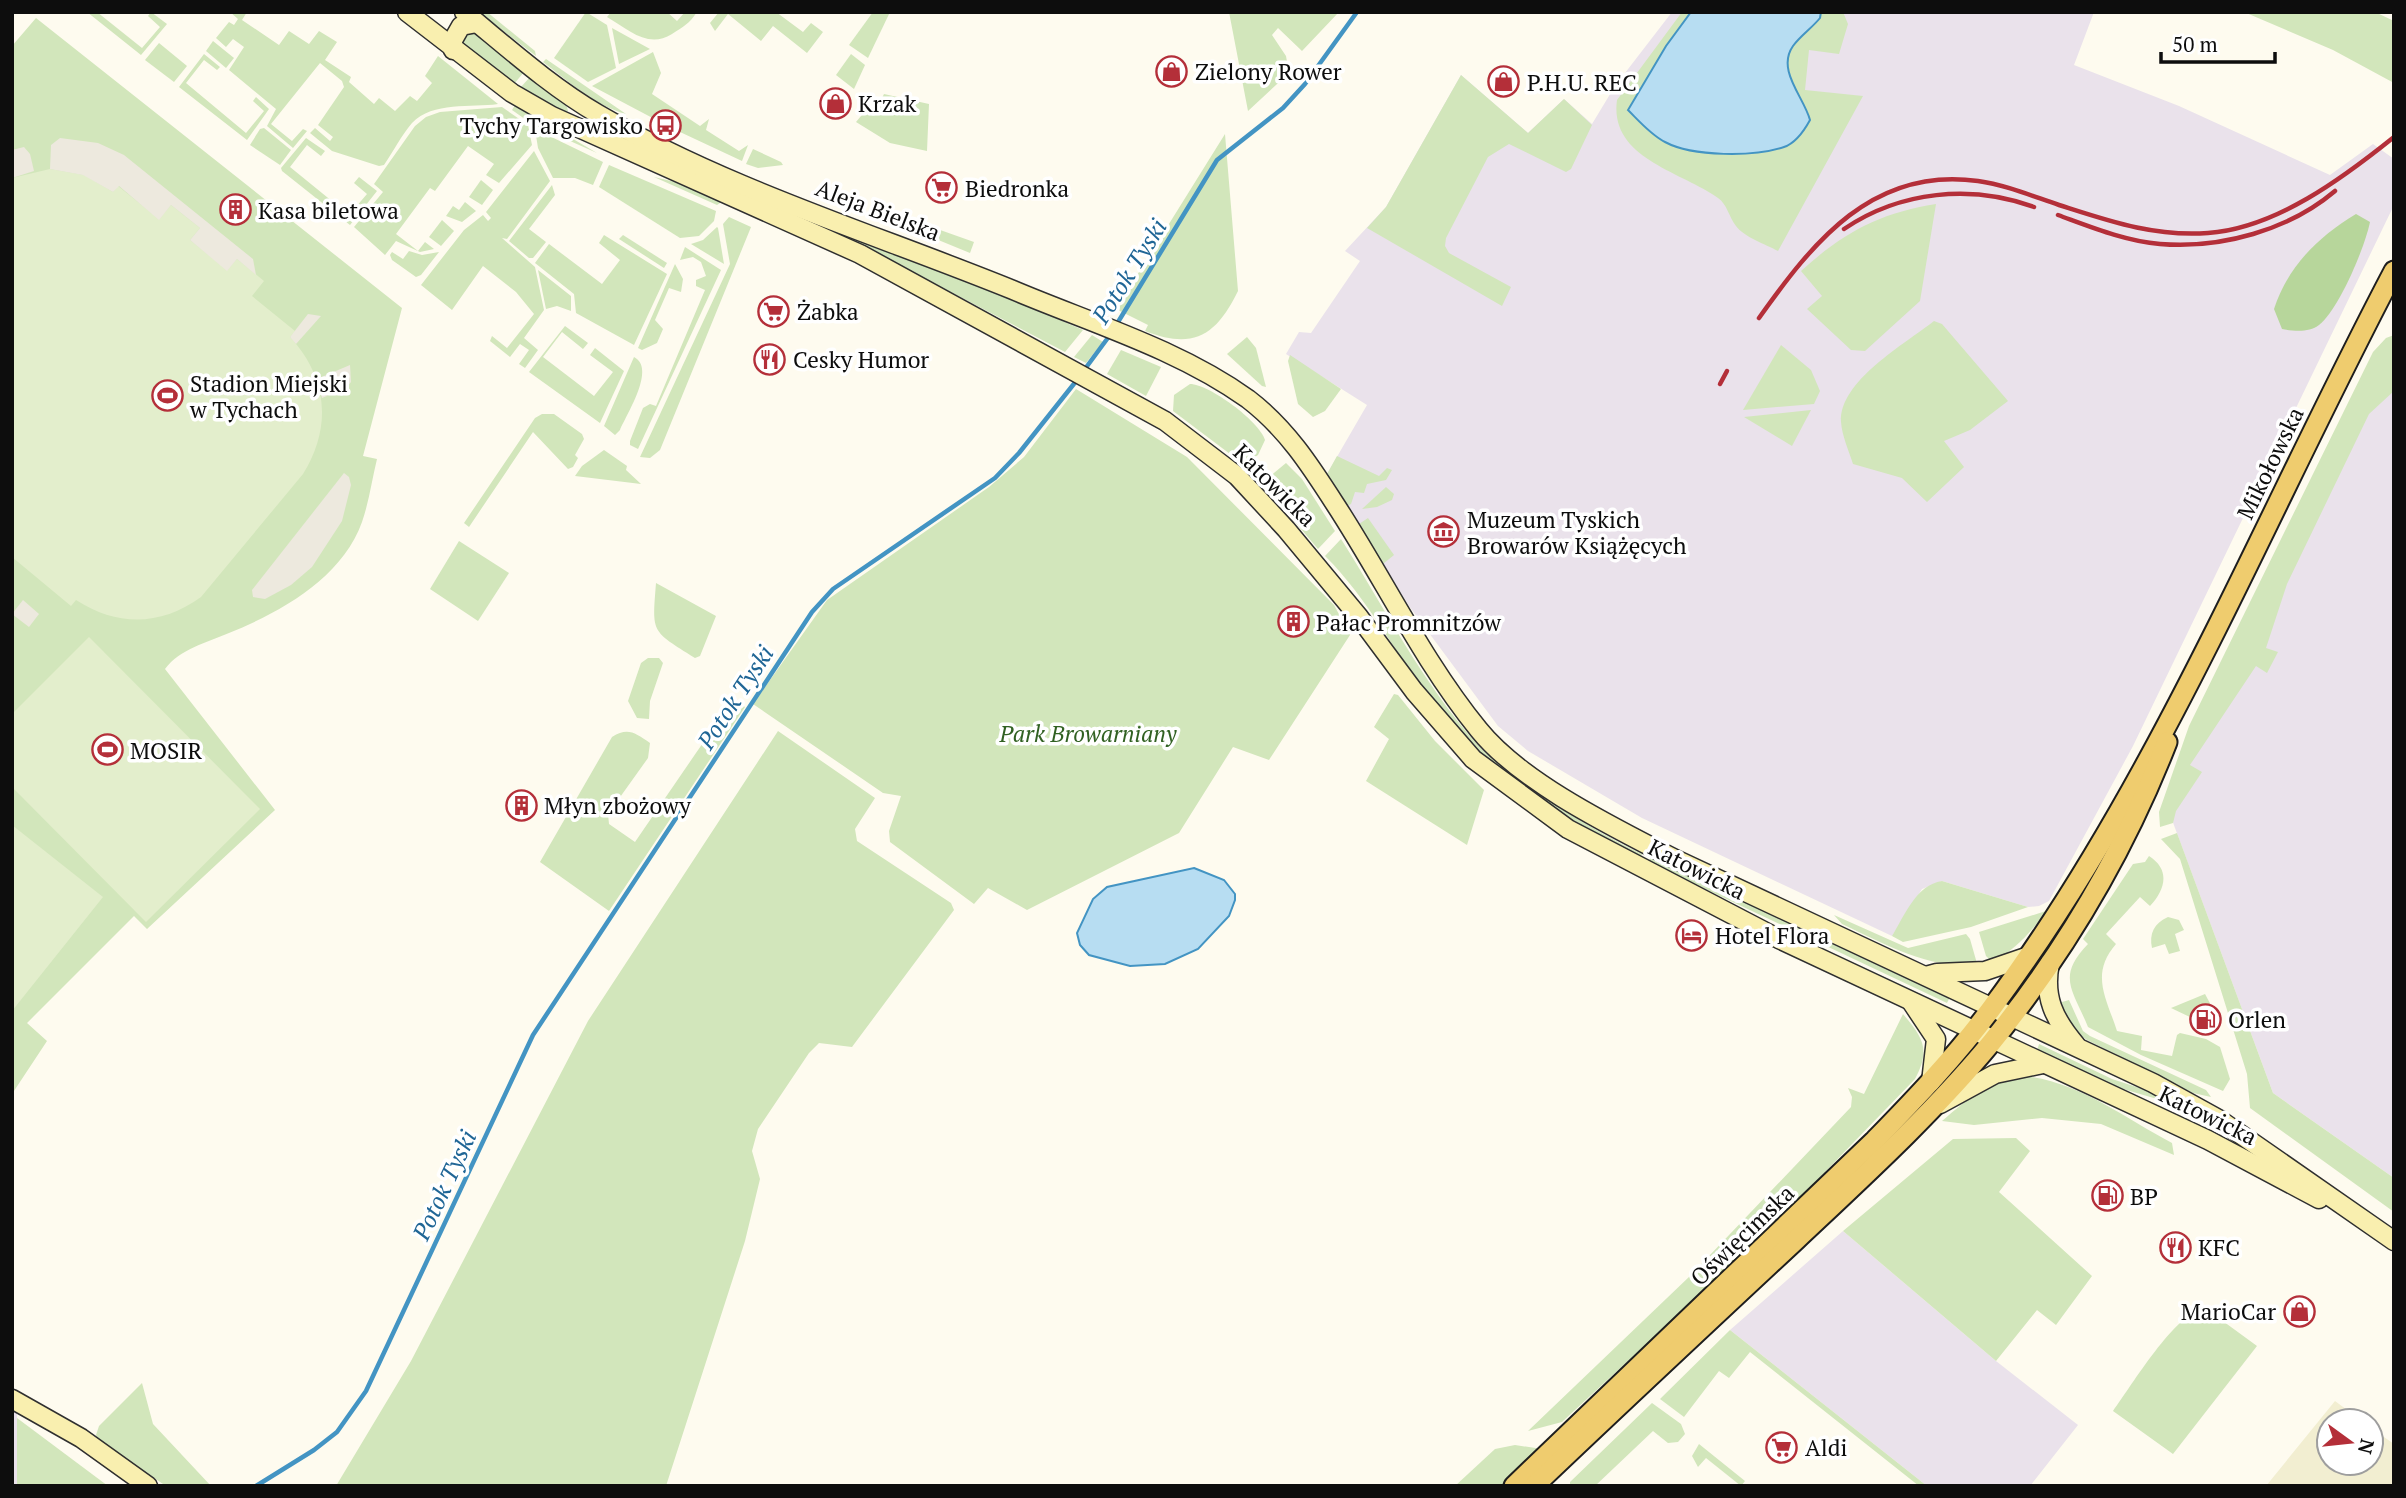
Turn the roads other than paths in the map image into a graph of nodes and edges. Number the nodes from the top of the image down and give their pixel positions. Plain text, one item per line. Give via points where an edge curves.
1 (407, 12) edge
2 (471, 18) edge
3 (453, 50) junction
4 (2394, 271) edge
5 (1165, 421) joint
6 (1286, 433) joint
7 (2192, 678) junction
8 (2026, 957) junction
9 (2050, 960) junction
10 (1926, 976) junction
11 (1910, 1000) junction
12 (1991, 1008) junction
13 (2010, 1017) junction
14 (1974, 1030) junction
15 (1993, 1040) junction
16 (2080, 1051) junction
17 (2043, 1064) junction
18 (1931, 1082) junction
19 (1928, 1112) junction
20 (2364, 1219) junction
21 (2394, 1241) edge
22 (12, 1399) edge
23 (148, 1486) edge
24 (1514, 1486) edge
25 (1534, 1486) edge

1 - 3 main road, Aleja Bielska
2 - 3 main road via 453,40
2 - 6 main road, Aleja Bielska via 576,101 631,131 759,191 1195,366
3 - 5 main road, Aleja Bielska via 552,116 842,245
4 - 7 main road, Mikołowska
5 - 11 main road, Katowicka via 1237,477 1278,520 1447,730 1492,776 1568,829 1623,860
6 - 10 main road, Katowicka via 1350,527 1434,669 1478,729 1510,761 1625,834
7 - 8 main road, Mikołowska via 2076,883
7 - 9 main road, Mikołowska via 2141,808
8 - 10 main road via 1985,971
8 - 12 main road, Mikołowska
9 - 13 main road, Mikołowska
9 - 16 main road via 2049,1002
10 - 12 main road, Katowicka
11 - 14 main road, Katowicka
11 - 18 main road via 1936,1039
12 - 13 main road, Katowicka
12 - 14 main road, Oświęcimska
13 - 15 main road, Mikołowska
13 - 16 main road, Katowicka
14 - 15 main road, Katowicka
14 - 18 main road, Oświęcimska
15 - 17 main road, Katowicka
15 - 19 main road, Oświęcimska
16 - 20 main road, Katowicka via 2153,1083 2220,1120
17 - 19 main road via 1995,1074
17 - 20 main road, Katowicka
18 - 24 main road, Oświęcimska
19 - 25 main road, Oświęcimska
20 - 21 main road, Katowicka
22 - 23 main road via 81,1438

